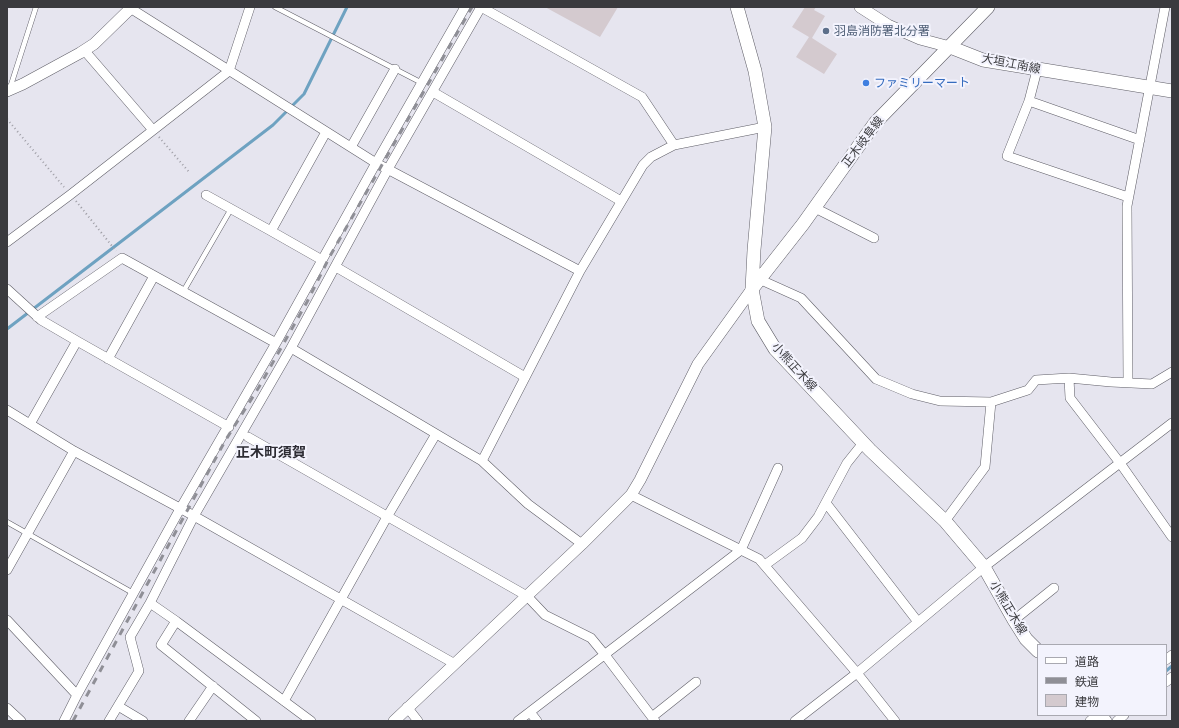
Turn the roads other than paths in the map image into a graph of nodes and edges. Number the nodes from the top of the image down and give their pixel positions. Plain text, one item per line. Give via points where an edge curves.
1 (36, 7) edge
2 (250, 7) edge
3 (275, 7) edge
4 (465, 7) edge
5 (481, 7) edge
6 (737, 7) edge
7 (860, 7) edge
8 (988, 7) edge
9 (1165, 7) edge
10 (131, 8) edge
11 (950, 47) junction
12 (84, 50) junction
13 (395, 69) junction
14 (228, 70) junction
15 (1037, 70) junction
16 (422, 83) junction
17 (1150, 87) junction
18 (8, 90) edge
19 (432, 92) junction
20 (1172, 92) edge
21 (1028, 101) junction
22 (765, 127) junction
23 (153, 130) junction
24 (326, 132) junction
25 (1140, 140) junction
26 (674, 145) junction
27 (351, 147) junction
28 (376, 163) junction
29 (388, 169) junction
30 (206, 195) dead end
31 (1128, 197) junction
32 (621, 201) junction
33 (815, 208) junction
34 (231, 209) junction
35 (271, 231) junction
36 (874, 238) dead end
37 (7, 242) edge
38 (322, 260) junction
39 (336, 267) junction
40 (580, 271) junction
41 (154, 276) junction
42 (756, 285) junction
43 (7, 289) edge
44 (183, 292) junction
45 (37, 317) junction
46 (77, 340) junction
47 (276, 343) junction
48 (291, 348) junction
49 (108, 358) junction
50 (1172, 372) edge
51 (525, 377) junction
52 (1069, 378) junction
53 (1128, 383) junction
54 (991, 402) junction
55 (7, 410) edge
56 (1172, 423) edge
57 (30, 424) junction
58 (228, 427) junction
59 (436, 434) junction
60 (248, 437) dead end
61 (863, 443) junction
62 (74, 451) junction
63 (482, 461) junction
64 (1120, 463) junction
65 (778, 468) dead end
66 (630, 495) junction
67 (826, 503) junction
68 (180, 509) junction
69 (194, 516) junction
70 (388, 517) junction
71 (945, 521) junction
72 (7, 522) edge
73 (28, 534) junction
74 (1172, 537) edge
75 (582, 544) junction
76 (740, 550) junction
77 (765, 565) junction
78 (984, 567) junction
79 (7, 570) edge
80 (1054, 588) dead end
81 (133, 594) junction
82 (527, 596) junction
83 (341, 600) junction
84 (150, 603) junction
85 (7, 620) edge
86 (1014, 620) junction
87 (176, 621) junction
88 (918, 622) junction
89 (1037, 650) edge
90 (605, 655) junction
91 (455, 664) junction
92 (857, 673) junction
93 (696, 682) dead end
94 (213, 686) junction
95 (77, 695) junction
96 (284, 702) junction
97 (118, 706) junction
98 (407, 707) junction
99 (7, 708) edge
100 (530, 712) junction
101 (654, 719) edge
102 (21, 721) edge
103 (64, 721) edge
104 (109, 721) edge
105 (143, 721) edge
106 (189, 721) edge
107 (256, 721) edge
108 (311, 721) edge
109 (394, 721) edge
110 (418, 721) edge
111 (518, 721) edge
112 (537, 721) edge
113 (795, 721) edge
114 (895, 721) edge

1 - 18 lane
2 - 14 street
3 - 13 lane
4 - 16 street
5 - 19 street
5 - 26 street via 642,97
6 - 22 main road, 小熊正木線 via 755,71
7 - 11 street, 大垣江南線 via 888,25 920,39
8 - 11 main road, 正木岐阜線
9 - 17 street
10 - 12 street via 94,44
10 - 14 street
11 - 15 main road, 大垣江南線 via 983,60
11 - 33 main road, 正木岐阜線 via 875,123
12 - 18 street
12 - 23 street
13 - 16 lane
13 - 27 street
14 - 23 street
14 - 24 street
15 - 17 main road, 大垣江南線
15 - 21 street
16 - 28 street
17 - 20 main road, 大垣江南線
17 - 25 street
19 - 29 street
19 - 32 street
21 - 25 street
21 - 31 street via 1007,156
22 - 26 street
22 - 42 main road, 小熊正木線 via 754,250
23 - 37 street
24 - 27 street
24 - 35 street
25 - 31 street
26 - 32 street via 651,157 643,165
27 - 28 street
28 - 29 street
28 - 38 street
29 - 39 street
29 - 40 street
30 - 34 street
31 - 53 street
32 - 40 street
33 - 36 street
33 - 42 main road, 正木岐阜線
34 - 35 street
34 - 44 lane
35 - 38 street
38 - 47 street
39 - 48 street
39 - 51 street
40 - 51 street
41 - 44 street
41 - 45 street via 122,258
41 - 49 street
42 - 54 street via 801,298 876,379 912,394 940,401
42 - 61 main road, 小熊正木線 via 758,321 775,349
42 - 66 street via 698,364
43 - 45 street
44 - 47 street
45 - 46 street
46 - 49 street
46 - 57 street
47 - 58 street
48 - 59 street
48 - 69 street
49 - 58 street
50 - 53 street via 1152,384
51 - 63 street
52 - 53 street
52 - 54 street via 1036,380 1028,390
52 - 64 street via 1070,398
54 - 71 street via 985,468
55 - 57 street
56 - 64 street
57 - 62 street
58 - 68 street
59 - 63 street
59 - 70 street
60 - 70 street
61 - 67 street via 847,463
61 - 71 main road, 小熊正木線
62 - 68 street
62 - 73 street
63 - 75 street via 528,504
64 - 74 street
64 - 78 street
65 - 76 street
66 - 75 street
66 - 76 street
67 - 77 street via 802,538
67 - 88 street
68 - 69 street
68 - 81 street
69 - 83 street
69 - 84 street
70 - 82 street
70 - 83 street
71 - 78 main road, 小熊正木線
72 - 73 lane
73 - 79 street
73 - 81 lane
75 - 82 street
76 - 77 street via 759,559
76 - 90 street
77 - 92 street
78 - 86 main road, 小熊正木線
78 - 88 street
80 - 86 street
81 - 95 street
82 - 90 street via 545,615 591,638
82 - 91 street
83 - 91 street
83 - 96 street
84 - 87 street
84 - 97 street via 130,637 139,671
85 - 95 street
86 - 89 main road, 小熊正木線 via 1026,639
87 - 94 street via 161,645
87 - 96 street
88 - 92 street
90 - 100 street
90 - 101 street
91 - 98 street
92 - 113 street
92 - 114 street
93 - 101 street
94 - 106 street
94 - 107 street
95 - 103 street
96 - 108 street
97 - 104 street
97 - 105 street
98 - 109 street
98 - 110 street
99 - 102 street
100 - 111 street
100 - 112 street

